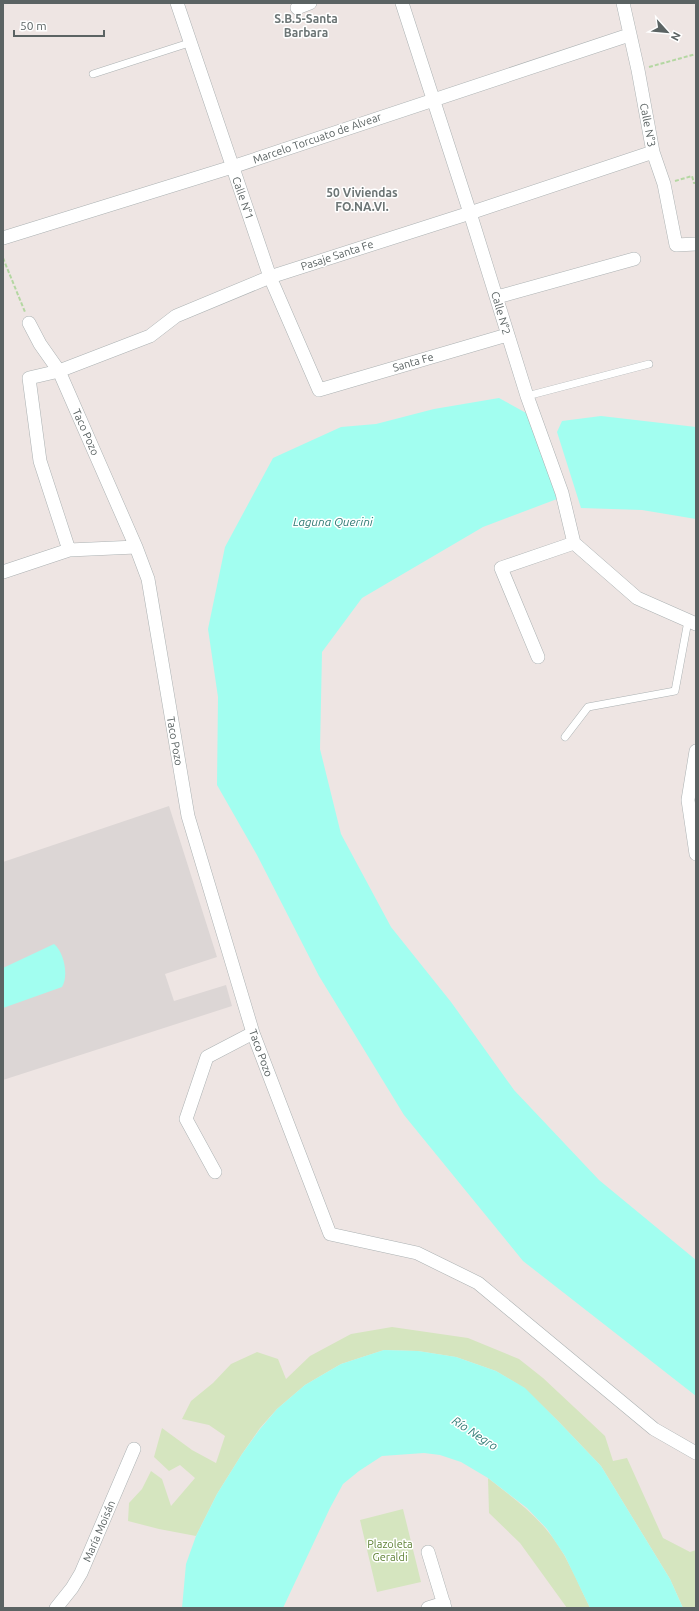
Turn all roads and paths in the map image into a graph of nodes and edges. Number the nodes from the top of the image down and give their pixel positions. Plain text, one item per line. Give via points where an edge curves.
1 (177, 3) edge
2 (310, 3) edge
3 (402, 3) edge
4 (622, 3) edge
5 (297, 8) dead end
6 (630, 35) junction
7 (189, 43) junction
8 (696, 54) edge
9 (638, 70) junction
10 (93, 74) dead end
11 (434, 99) junction
12 (653, 152) junction
13 (232, 166) junction
14 (696, 183) edge
15 (664, 184) junction
16 (470, 213) junction
17 (3, 238) edge
18 (696, 244) edge
19 (3, 258) edge
20 (634, 258) dead end
21 (270, 277) junction
22 (497, 297) junction
23 (29, 323) joint
24 (507, 335) junction
25 (649, 364) dead end
26 (59, 371) junction
27 (319, 390) joint
28 (527, 396) junction
29 (574, 543) junction
30 (136, 547) junction
31 (69, 550) junction
32 (3, 572) edge
33 (692, 623) edge
34 (538, 658) dead end
35 (564, 737) dead end
36 (696, 751) edge
37 (696, 854) edge
38 (253, 1033) junction
39 (215, 1172) dead end
40 (134, 1449) dead end
41 (696, 1453) edge
42 (428, 1552) dead end
43 (444, 1606) edge
44 (56, 1608) edge
45 (428, 1608) edge

1 - 7 street, Calle N°1
2 - 5 street
3 - 11 street, Calle N°2
4 - 6 street, Calle N°3
6 - 9 street, Calle N°3
6 - 11 street, Marcelo Torcuato de Alvear
7 - 10 lane
7 - 13 street, Calle N°1
8 - 9 path
9 - 12 street, Calle N°3
11 - 13 street, Marcelo Torcuato de Alvear
11 - 16 street, Calle N°2
12 - 15 street, Calle N°3
12 - 16 street, Pasaje Santa Fe
13 - 17 street, Marcelo Torcuato de Alvear
13 - 21 street, Calle N°1
14 - 15 path via 692,176
15 - 18 street, Calle N°3 via 676,245
16 - 21 street, Pasaje Santa Fe
16 - 22 street, Calle N°2
19 - 23 path
20 - 22 street
21 - 26 street, Pasaje Santa Fe via 176,316 150,336
21 - 27 street, Calle N°1
22 - 24 street, Calle N°2
23 - 26 street, Taco Pozo
24 - 27 street, Santa Fe
24 - 28 street, Calle N°2
25 - 28 lane
26 - 30 street, Taco Pozo
26 - 31 street, Pasaje Santa Fe via 30,378 40,461
28 - 29 street, Calle N°2 via 562,493
29 - 33 street via 637,598
29 - 34 street via 501,568
30 - 31 street
30 - 38 street, Taco Pozo via 148,579 188,816
31 - 32 street
33 - 35 lane via 675,691 588,707
36 - 37 street via 688,800
38 - 39 street via 206,1057 186,1119
38 - 41 street, Taco Pozo via 330,1234 417,1252 478,1283 654,1430
40 - 44 street, María Moisán via 80,1573
42 - 43 street
43 - 45 street

